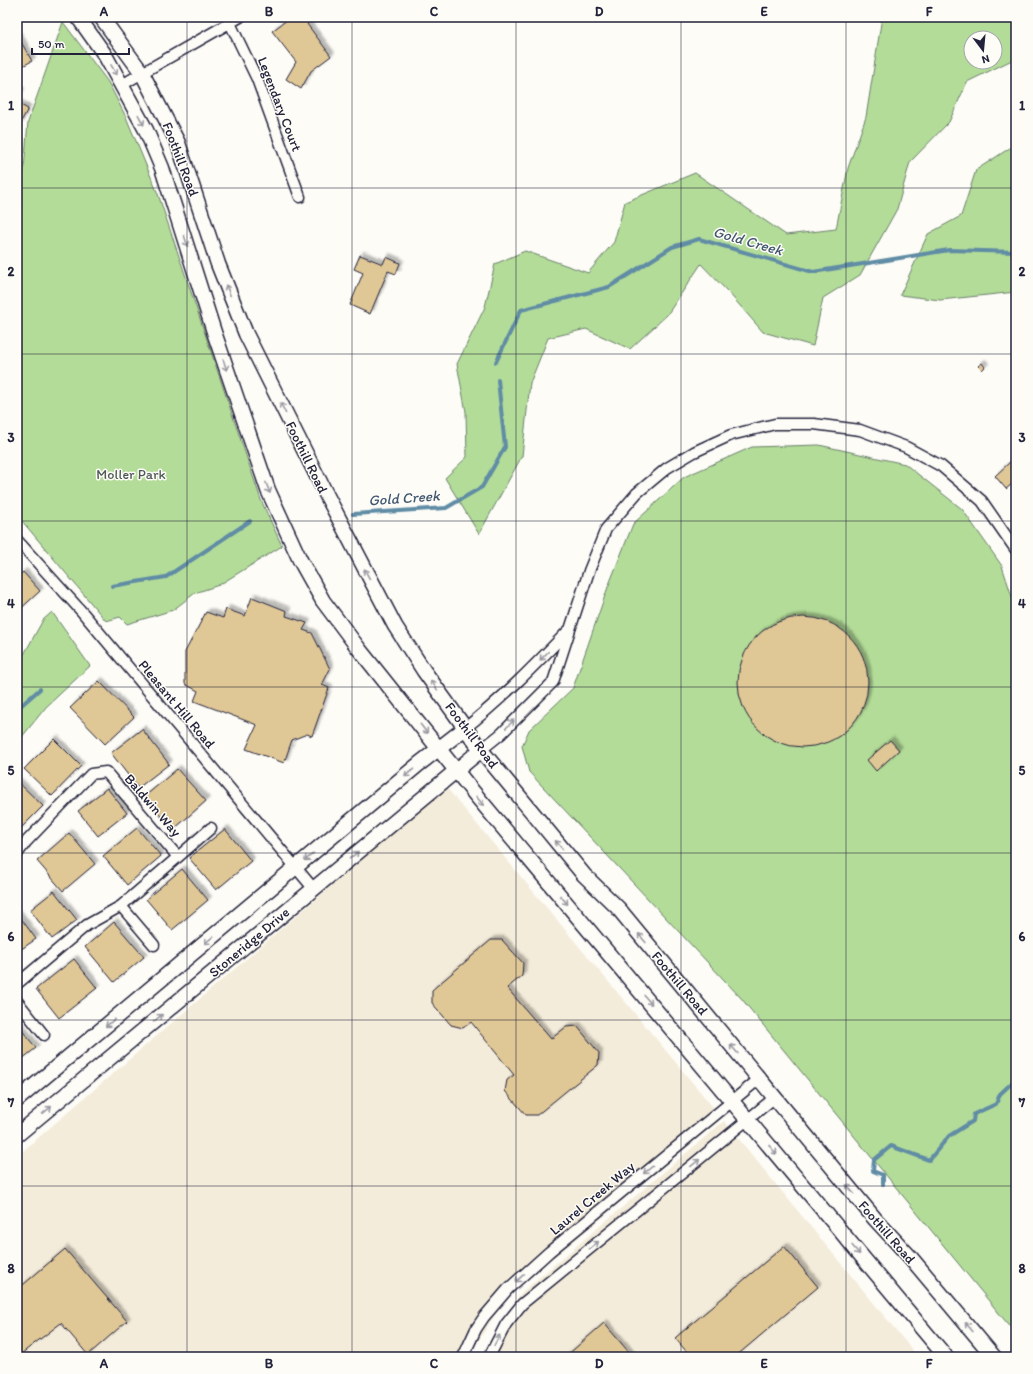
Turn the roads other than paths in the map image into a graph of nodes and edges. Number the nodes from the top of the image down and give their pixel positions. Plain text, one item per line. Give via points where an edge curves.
1 (78, 17) edge
2 (101, 17) edge
3 (240, 17) edge
4 (230, 23) junction
5 (142, 73) junction
6 (122, 85) junction
7 (300, 197) dead end
8 (17, 540) edge
9 (1016, 550) edge
10 (571, 628) junction
11 (464, 728) junction
12 (439, 749) junction
13 (481, 750) junction
14 (456, 770) junction
15 (211, 828) dead end
16 (17, 854) edge
17 (178, 856) junction
18 (296, 868) junction
19 (313, 888) junction
20 (120, 906) junction
21 (154, 945) dead end
22 (17, 984) edge
23 (17, 1001) edge
24 (44, 1035) dead end
25 (759, 1079) junction
26 (774, 1098) junction
27 (17, 1100) edge
28 (732, 1101) junction
29 (748, 1120) junction
30 (17, 1135) edge
31 (463, 1357) edge
32 (489, 1357) edge
33 (946, 1357) edge
34 (994, 1357) edge

1 -> 6 main road, Foothill Road via 105,55
2 - 5 main road, Foothill Road
3 - 4 street
4 - 5 street
4 - 7 street, Legendary Court via 257,79
5 - 6 street
11 -> 5 main road, Foothill Road via 395,626 246,334 218,264 178,143
6 -> 12 main road, Foothill Road via 146,130 162,168 268,490 300,560 323,601
8 - 18 street, Pleasant Hill Road via 83,613
9 - 10 street via 982,501 941,466 906,447 860,430 814,424 775,424 731,435 694,452 667,468 637,494 606,529
10 -> 11 street via 486,712
13 -> 10 street via 501,734 552,682
11 - 12 main road, Stoneridge Drive
11 - 13 main road, Foothill Road
12 - 14 main road, Foothill Road
12 -> 18 main road, Stoneridge Drive
13 - 14 main road, Stoneridge Drive
25 -> 13 main road, Foothill Road via 618,908 584,875
19 -> 14 main road, Stoneridge Drive
14 -> 28 main road, Foothill Road
15 - 17 street, Baldwin Way
16 - 17 street, Baldwin Way via 91,774 106,772
17 - 20 street, Baldwin Way
18 - 19 street, Pleasant Hill Road
18 -> 27 main road, Stoneridge Drive
30 -> 19 main road, Stoneridge Drive
20 - 21 street
20 - 22 street, Baldwin Way via 87,925
23 - 24 street
25 - 26 main road, Foothill Road
25 - 28 street, Laurel Creek Way
26 - 29 street
34 -> 26 main road, Foothill Road
28 - 29 main road, Foothill Road
28 -> 31 street, Laurel Creek Way via 548,1252 508,1289 476,1329
32 -> 29 street via 506,1324 522,1304
29 -> 33 main road, Foothill Road

